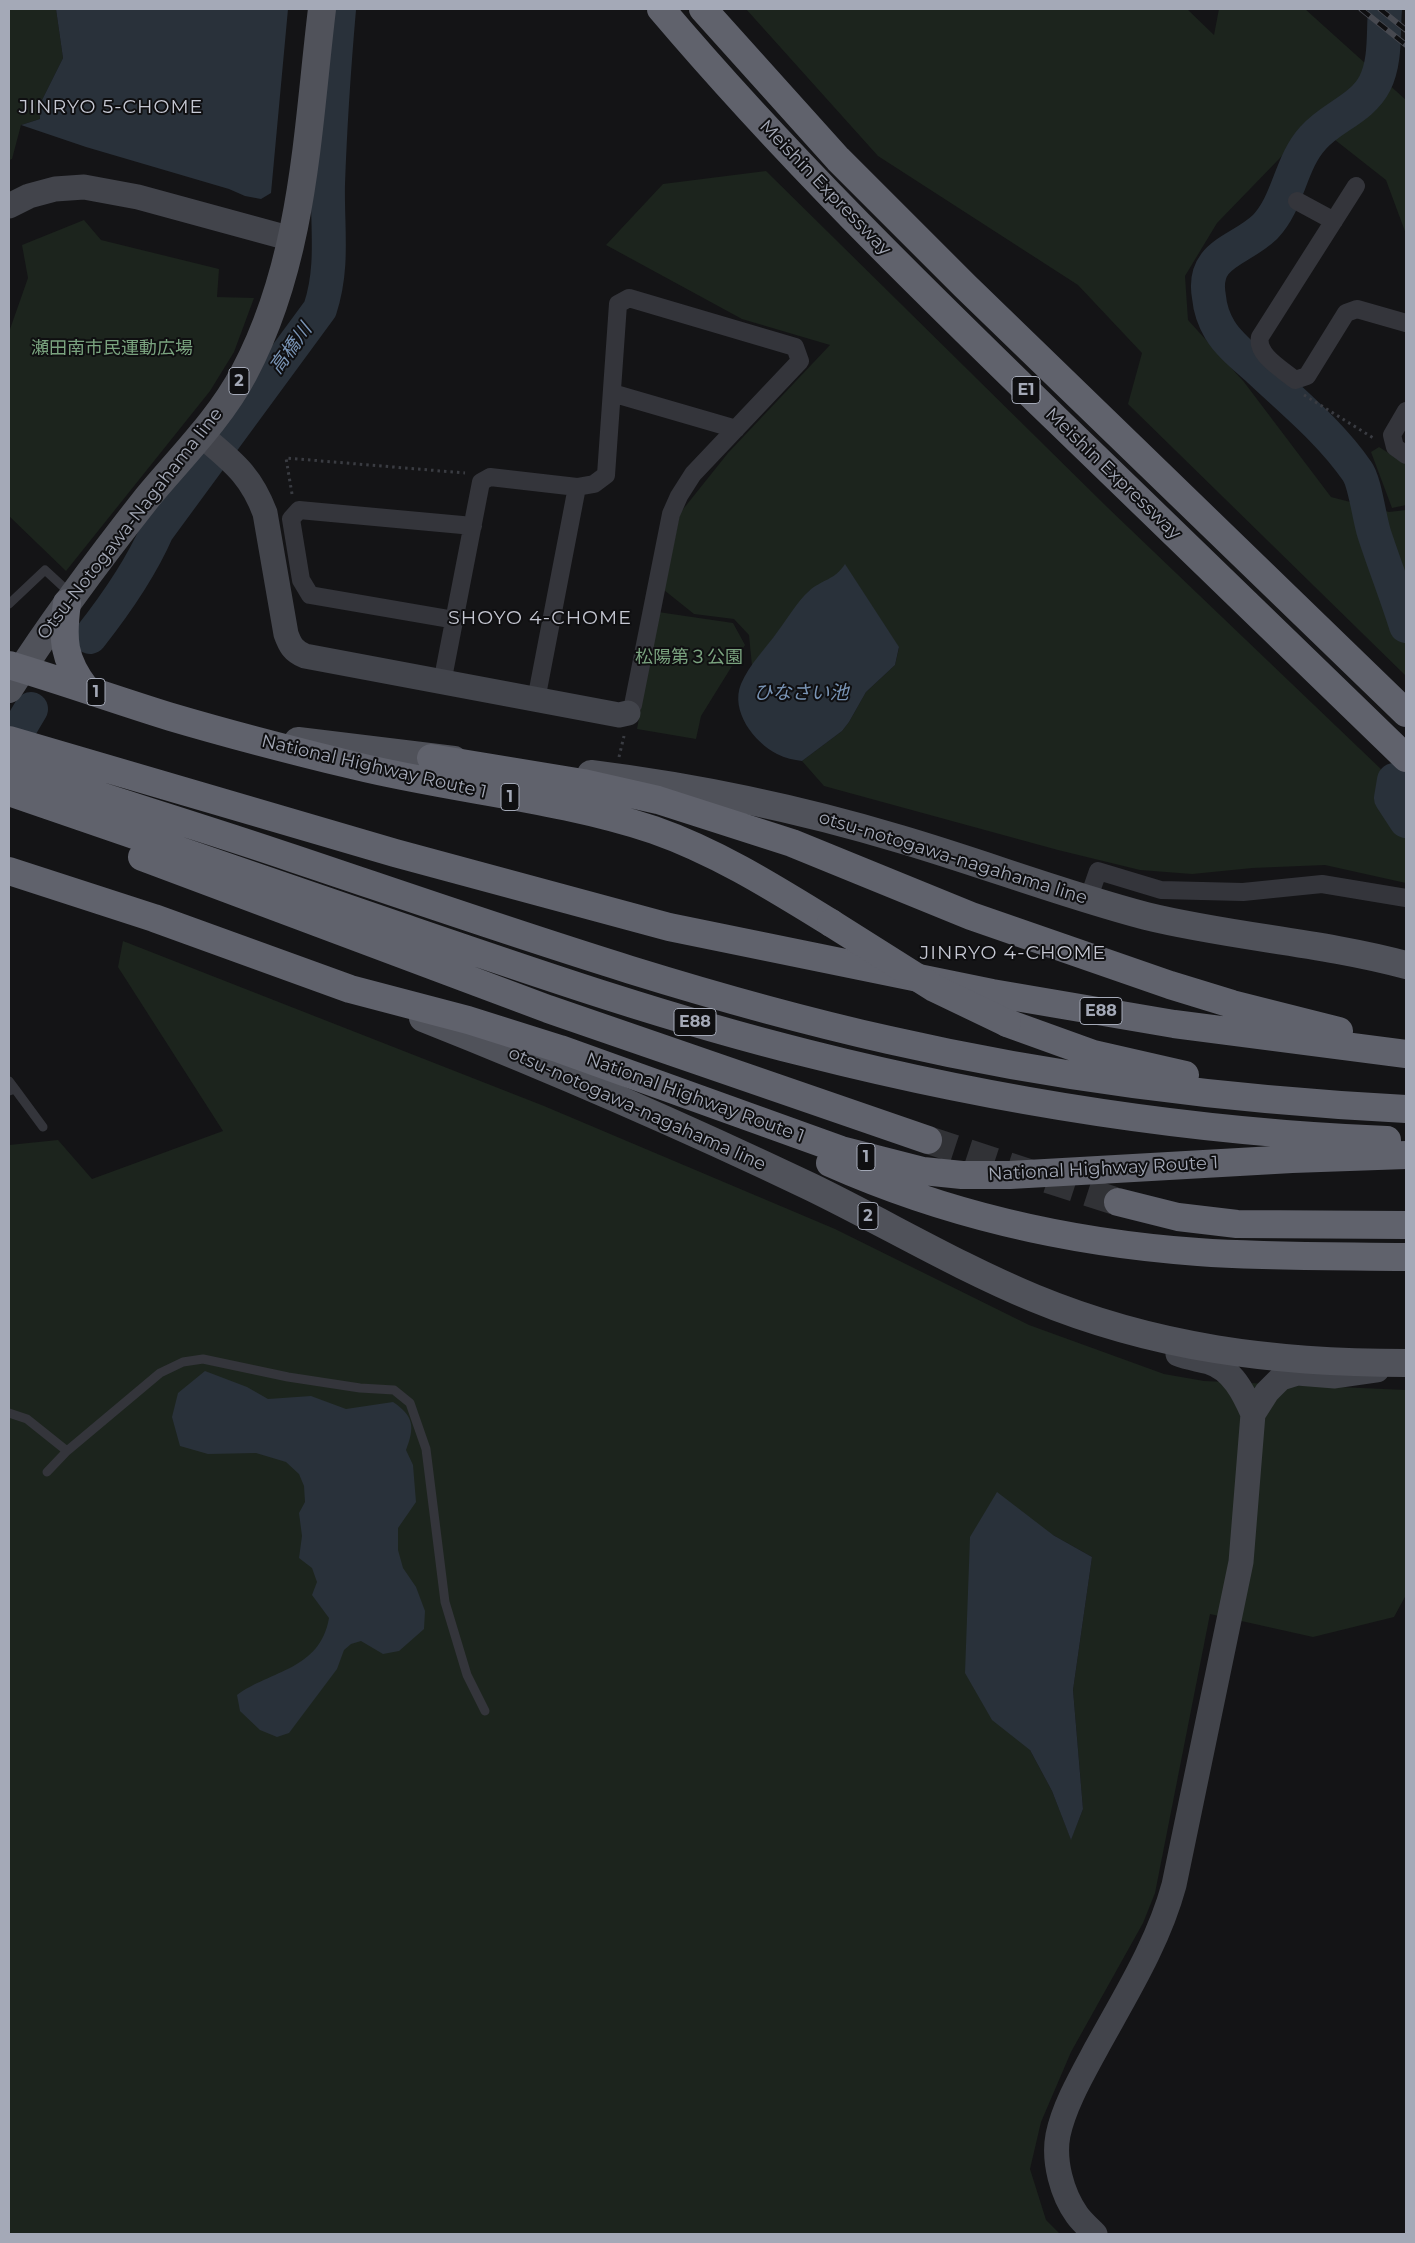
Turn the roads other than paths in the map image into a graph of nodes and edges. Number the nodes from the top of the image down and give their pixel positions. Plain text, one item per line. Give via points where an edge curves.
1 (322, 9) edge
2 (661, 9) edge
3 (703, 9) edge
4 (1356, 186) dead end
5 (1297, 201) dead end
6 (9, 206) edge
7 (1334, 221) junction
8 (292, 240) junction
9 (1406, 322) edge
10 (612, 393) junction
11 (1406, 411) edge
12 (736, 429) junction
13 (211, 443) junction
14 (1406, 455) edge
15 (577, 487) junction
16 (473, 526) junction
17 (70, 599) junction
18 (9, 604) edge
19 (455, 620) junction
20 (13, 675) edge
21 (442, 683) junction
22 (86, 689) junction
23 (536, 700) junction
24 (1406, 713) edge
25 (171, 717) junction
26 (626, 723) joint
27 (431, 758) junction
28 (1406, 758) edge
29 (15, 763) edge
30 (9, 807) edge
31 (9, 871) edge
32 (1406, 898) edge
33 (1088, 900) junction
34 (1406, 965) edge
35 (350, 989) junction
36 (1406, 1044) edge
37 (1406, 1054) edge
38 (626, 1072) junction
39 (9, 1080) edge
40 (12, 1090) edge
41 (1406, 1099) edge
42 (1406, 1109) edge
43 (43, 1127) dead end
44 (928, 1140) tunnel mouth
45 (1406, 1140) edge
46 (1406, 1155) edge
47 (1118, 1202) tunnel mouth
48 (1406, 1225) edge
49 (1406, 1257) edge
50 (1124, 1329) junction
51 (1406, 1363) edge
52 (9, 1413) edge
53 (1254, 1414) junction
54 (66, 1451) junction
55 (46, 1472) dead end
56 (485, 1711) dead end
57 (1095, 2234) edge

1 - 8 main road, Otsu-Notogawa-Nagahama line / 2 via 300,203
2 - 28 highway, Meishin Expressway / E1 via 812,178
3 - 24 highway, Meishin Expressway / E1 via 844,166
4 - 7 street
5 - 7 street
6 - 8 street via 55,189 84,188 138,196
7 - 9 street via 1260,337 1261,352 1295,380 1307,376 1346,313 1357,309
8 - 13 main road, Otsu-Notogawa-Nagahama line / 2 via 265,330
10 - 12 street
10 - 12 street via 618,304 629,298 795,348 800,361
10 - 15 street via 606,475 594,484
11 - 14 street via 1392,435 1393,443
12 - 26 street via 693,474 671,514 633,705
13 - 17 main road, Otsu-Notogawa-Nagahama line / 2
13 - 21 street via 240,468 265,513 286,634 297,653
15 - 16 street via 490,477 481,482
15 - 23 street
16 - 19 street
16 - 19 street via 299,510 291,519 301,580 310,595
17 - 18 lane via 45,570
17 - 20 main road, Otsu-Notogawa-Nagahama line / 2
17 - 22 highway via 64,644 74,673
19 - 21 street
20 - 22 highway, National Highway Route 1 / 1
21 - 23 street
22 - 25 highway, National Highway Route 1 / 1
23 - 26 street via 619,715
25 - 27 main road, otsu-notogawa-nagahama line via 262,736
25 - 41 highway, National Highway Route 1 / 1, bridge via 359,767 596,814 691,844 727,861 934,988 1007,1023 1093,1054 1193,1077 1294,1091
27 - 33 main road, otsu-notogawa-nagahama line via 615,777 764,804 901,839
27 - 36 highway via 583,783 658,800 792,843 971,916 1170,985 1290,1018
29 - 37 highway, E88 via 395,853 669,927 992,993 1174,1024
29 - 42 highway, E88 via 623,968 842,1029 970,1058 1115,1083 1279,1101
29 - 45 highway, E88 via 535,973 804,1053 963,1088 1110,1112 1272,1132
30 - 44 highway, E88 via 548,1009
31 - 35 highway, National Highway Route 1 / 1 via 154,918
32 - 33 street via 1322,884 1244,892 1161,890 1098,871
33 - 34 main road, otsu-notogawa-nagahama line via 1148,916 1326,947
35 - 38 highway, National Highway Route 1 / 1 via 468,1020
35 - 50 main road, otsu-notogawa-nagahama line / 2 via 662,1118 1032,1297
38 - 46 highway, National Highway Route 1 / 1 via 798,1136 923,1171 1010,1176
38 - 49 highway via 890,1188 1003,1220 1097,1240 1197,1252
39 - 40 lane
40 - 43 lane
47 - 48 highway via 1178,1217 1237,1224
50 - 51 main road, otsu-notogawa-nagahama line / 2 via 1164,1340 1266,1358
50 - 53 street via 1156,1346 1210,1362 1222,1369 1242,1390
51 - 53 street via 1366,1373 1336,1376 1297,1373 1281,1378 1267,1392
52 - 54 lane via 27,1419
53 - 57 street via 1242,1562 1174,1885 1156,1937 1078,2084 1058,2136 1058,2163 1064,2190 1077,2215
54 - 55 lane
54 - 56 lane via 160,1373 183,1362 202,1358 296,1378 394,1390 410,1403 426,1448 445,1602 466,1674

